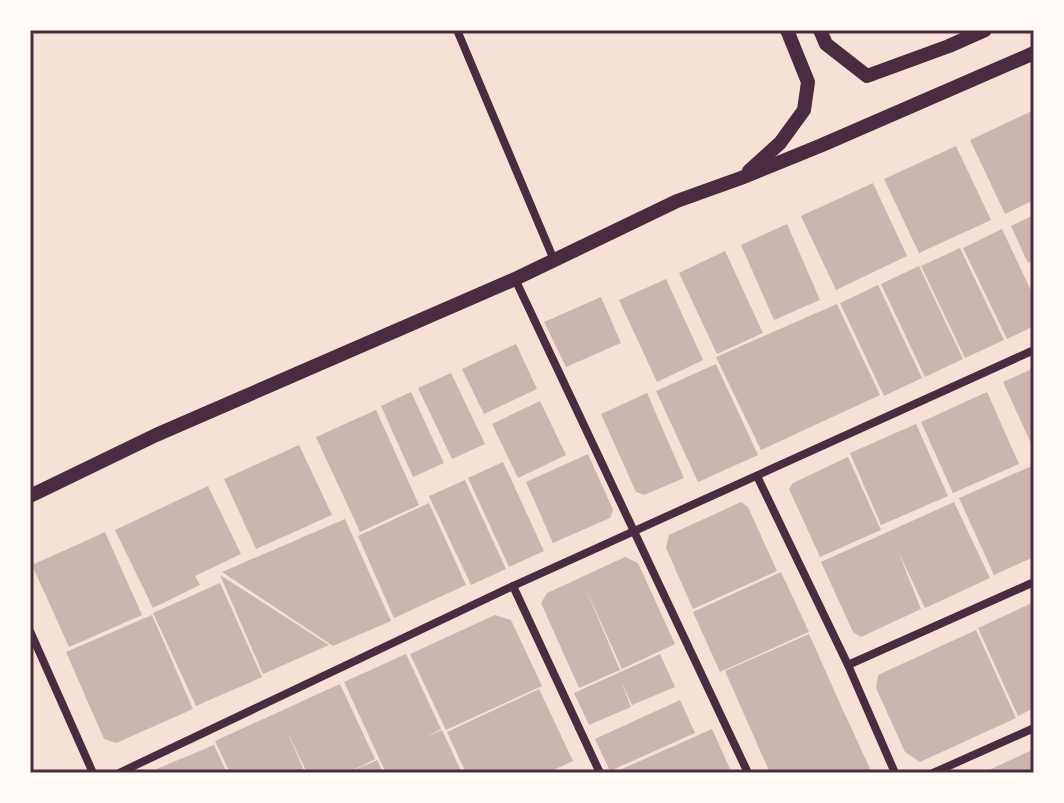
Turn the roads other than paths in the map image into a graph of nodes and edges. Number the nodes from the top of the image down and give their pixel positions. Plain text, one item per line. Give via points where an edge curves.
1 (457, 30) edge
2 (787, 30) edge
3 (985, 30) edge
4 (823, 37) edge
5 (1034, 53) edge
6 (741, 178) junction
7 (554, 260) junction
8 (515, 279) junction
9 (1034, 350) edge
10 (757, 476) junction
11 (30, 496) edge
12 (636, 532) junction
13 (1034, 582) edge
14 (513, 586) junction
15 (30, 631) edge
16 (848, 665) junction
17 (1034, 728) edge
18 (599, 771) edge
19 (93, 773) edge
20 (119, 773) edge
21 (588, 773) edge
22 (748, 773) edge
23 (895, 773) edge
24 (933, 773) edge

1 - 7 street
2 - 6 street via 808,82 804,110 780,143
3 - 4 street via 867,76
5 - 6 street
6 - 7 street via 677,201
7 - 8 street
8 - 11 street via 156,435
8 - 12 street
9 - 10 street
10 - 12 street
10 - 16 street
12 - 14 street
12 - 22 street
13 - 16 street
14 - 18 street
14 - 20 street
15 - 19 street
16 - 23 street
17 - 24 street
18 - 21 street

